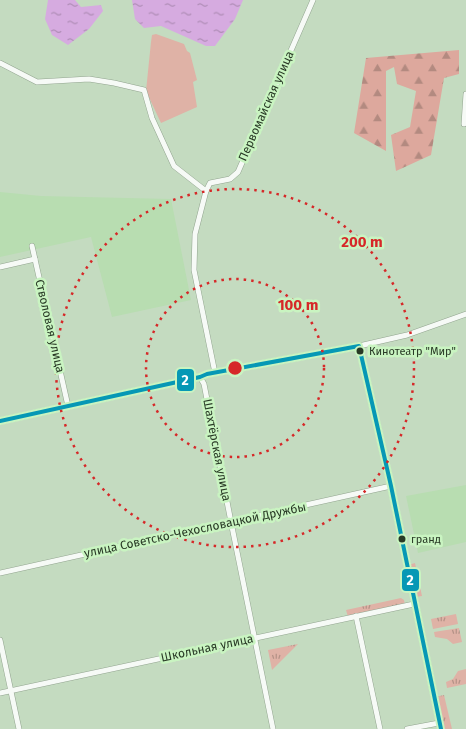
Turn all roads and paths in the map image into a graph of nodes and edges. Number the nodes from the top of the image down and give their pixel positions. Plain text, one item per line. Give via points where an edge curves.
1 (313, 0) edge
2 (0, 63) edge
3 (466, 94) edge
4 (464, 124) dead end
5 (206, 193) junction
6 (32, 246) dead end
7 (35, 259) junction
8 (0, 267) edge
9 (466, 314) edge
10 (359, 346) junction
11 (215, 373) junction
12 (200, 377) junction
13 (68, 406) junction
14 (0, 422) edge
15 (391, 486) junction
16 (231, 522) junction
17 (0, 573) edge
18 (414, 604) junction
19 (356, 616) junction
20 (255, 638) junction
21 (0, 640) edge
22 (10, 690) junction
23 (0, 693) edge
24 (440, 726) edge
25 (19, 729) edge
26 (273, 729) edge
27 (380, 729) edge
28 (407, 729) edge

1 - 5 street, Первомайская улица via 238,172 230,179 210,184
2 - 5 street via 37,82 89,79 144,90 152,118 174,166
3 - 4 street
5 - 11 street via 195,234 194,270
6 - 7 street, Стволовая улица
7 - 8 street
7 - 13 street, Стволовая улица
9 - 10 street via 407,336
10 - 11 street
10 - 15 street
11 - 12 street
12 - 13 street
12 - 16 street, Шахтёрская улица
13 - 14 street
15 - 16 street, улица Советско-Чехословацкой Дружбы
15 - 18 street
16 - 17 street, улица Советско-Чехословацкой Дружбы
16 - 20 street, Шахтёрская улица
18 - 19 street, Школьная улица
18 - 24 street
19 - 20 street, Школьная улица
19 - 27 street
20 - 22 street, Школьная улица
20 - 26 street, Шахтёрская улица
21 - 22 street
22 - 23 street, Школьная улица
22 - 25 street
24 - 28 street

